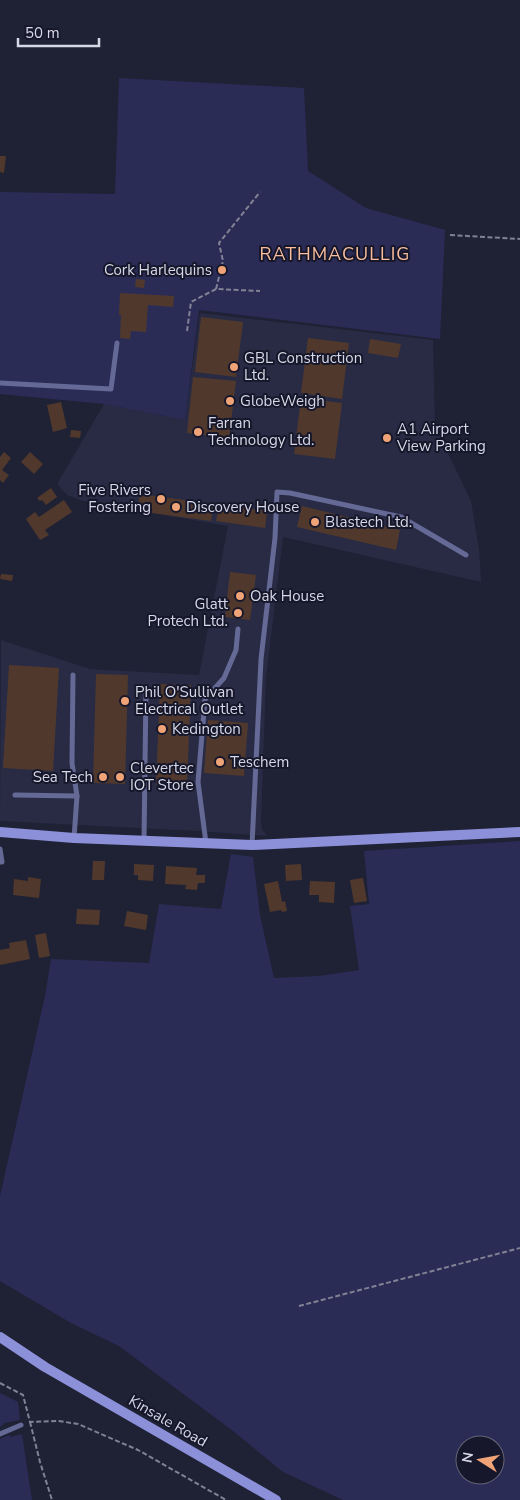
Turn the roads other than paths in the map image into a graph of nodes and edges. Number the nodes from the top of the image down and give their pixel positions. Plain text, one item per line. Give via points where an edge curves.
1 (117, 343) dead end
2 (0, 383) edge
3 (466, 555) dead end
4 (238, 629) dead end
5 (73, 675) dead end
6 (146, 688) dead end
7 (15, 795) dead end
8 (77, 796) junction
9 (0, 832) edge
10 (520, 832) edge
11 (74, 838) junction
12 (144, 841) junction
13 (206, 843) junction
14 (252, 845) junction
15 (0, 849) edge
16 (0, 862) edge
17 (0, 1337) edge
18 (0, 1346) edge
19 (45, 1367) junction
20 (21, 1425) dead end
21 (0, 1434) edge
22 (276, 1500) edge

1 - 2 lane via 111,389
3 - 14 lane via 401,517 277,492 261,659
4 - 13 lane via 236,650 224,678 205,700 198,782
5 - 8 lane via 72,763
6 - 12 lane
7 - 8 lane
8 - 11 lane
9 - 11 street
10 - 14 street
11 - 12 street
12 - 13 street
13 - 14 street
15 - 16 lane
17 - 19 street, Kinsale Road
18 - 19 street, Kinsale Road
19 - 22 street, Kinsale Road
20 - 21 lane

